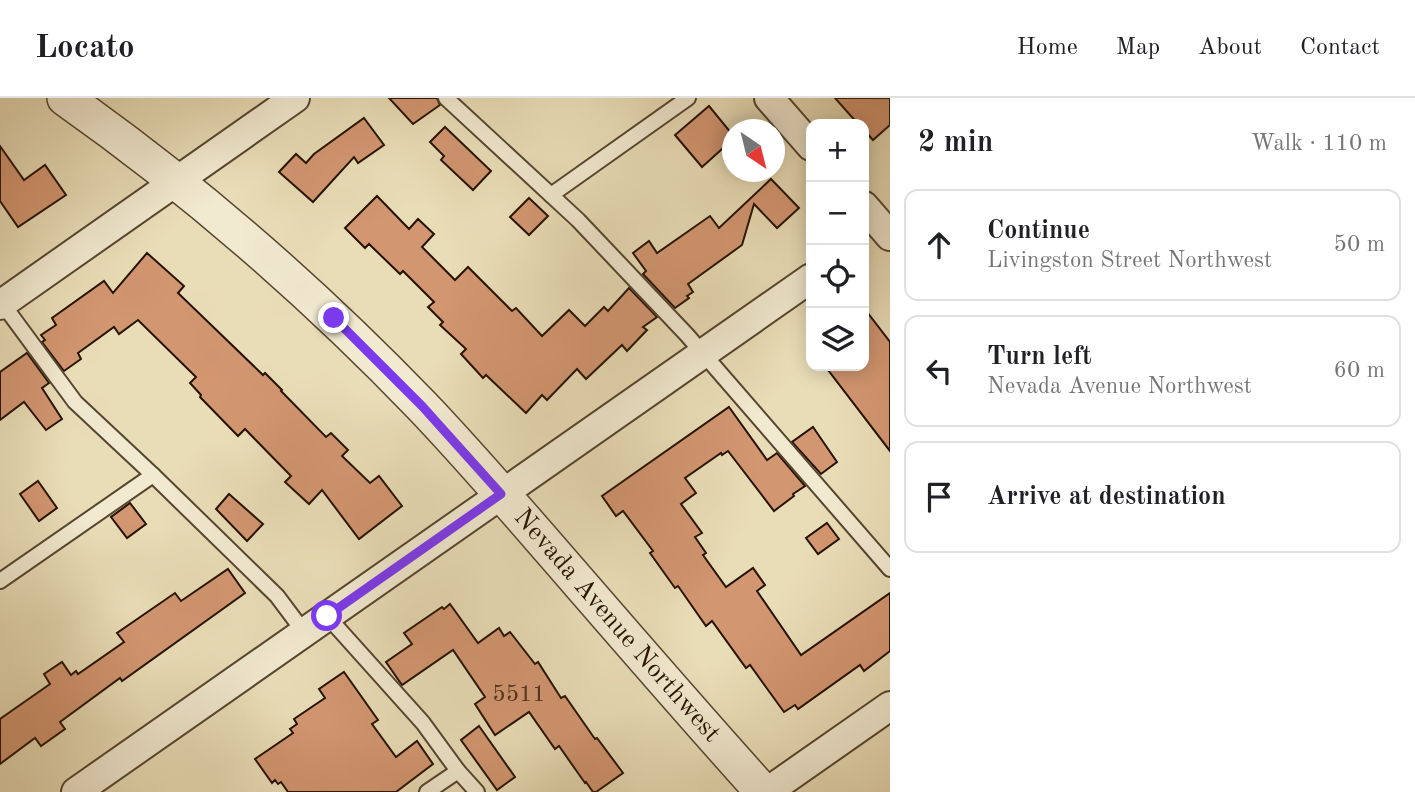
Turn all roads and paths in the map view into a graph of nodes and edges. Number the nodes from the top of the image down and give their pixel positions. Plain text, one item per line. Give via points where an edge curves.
1 (65, 98) edge
2 (295, 98) edge
3 (446, 98) edge
4 (688, 98) edge
5 (769, 98) edge
6 (806, 140) edge
7 (176, 182) junction
8 (551, 195) junction
9 (869, 213) edge
10 (882, 232) edge
11 (806, 282) edge
12 (1, 304) edge
13 (704, 353) junction
14 (153, 475) junction
15 (501, 494) junction
16 (890, 569) edge
17 (0, 581) edge
18 (327, 616) junction
19 (304, 632) junction
20 (890, 706) edge
21 (458, 771) junction
22 (76, 792) edge
23 (427, 792) edge
24 (477, 792) edge
25 (765, 792) edge

1 - 7 street, Nevada Avenue Northwest
2 - 7 street
3 - 8 lane
4 - 8 lane
5 - 6 street
7 - 12 street
7 - 15 street, Nevada Avenue Northwest via 344,328
8 - 13 lane
9 - 10 street
11 - 13 street
12 - 14 lane via 75,402
13 - 15 street
13 - 16 lane
14 - 17 lane
14 - 19 lane via 277,596
15 - 18 street
15 - 25 street, Nevada Avenue Northwest
18 - 19 street
18 - 21 lane via 423,723
19 - 22 street
20 - 25 street
21 - 23 lane
21 - 24 lane

